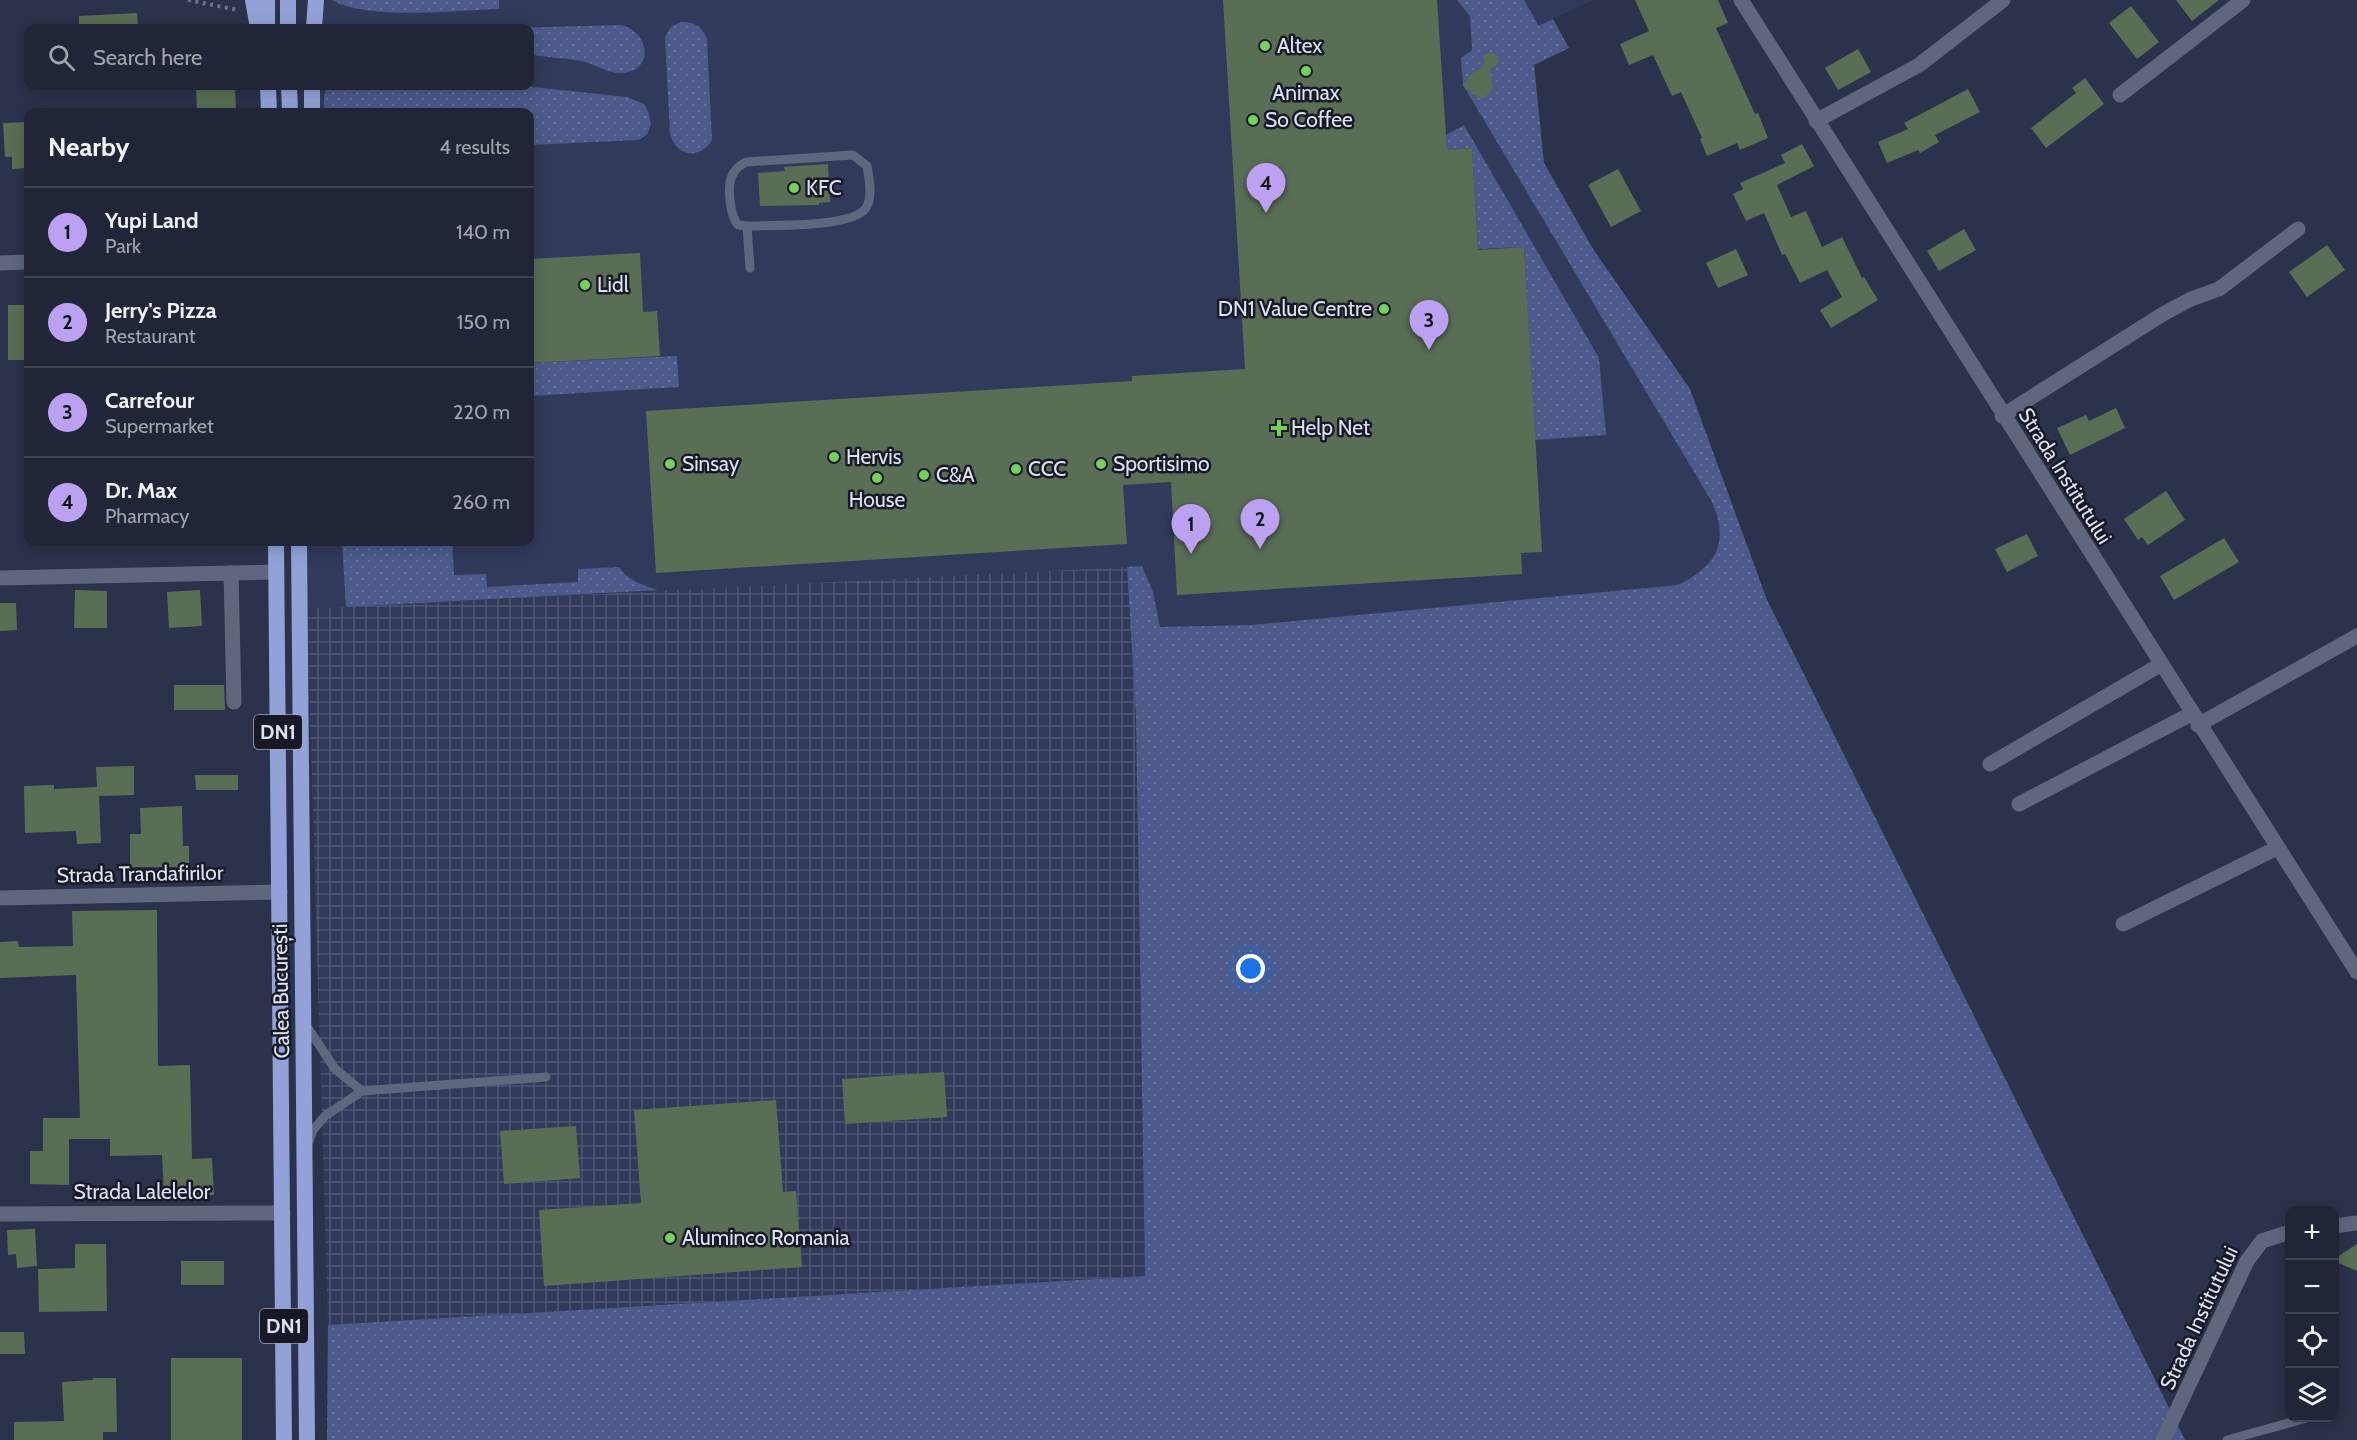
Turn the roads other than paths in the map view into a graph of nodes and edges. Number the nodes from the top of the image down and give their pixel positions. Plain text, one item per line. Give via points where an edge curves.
1 (253, 0) edge
2 (267, 0) edge
3 (288, 0) edge
4 (316, 0) edge
5 (1741, 0) edge
6 (2003, 0) edge
7 (2243, 0) edge
8 (257, 24) edge
9 (267, 24) edge
10 (288, 24) edge
11 (314, 24) edge
12 (268, 90) edge
13 (289, 90) edge
14 (312, 90) edge
15 (2120, 95) dead end
16 (269, 108) edge
17 (290, 108) edge
18 (312, 108) edge
19 (1816, 121) junction
20 (747, 226) junction
21 (2298, 229) dead end
22 (24, 262) edge
23 (0, 263) edge
24 (750, 268) dead end
25 (2002, 416) junction
26 (276, 546) edge
27 (299, 546) edge
28 (307, 546) edge
29 (276, 572) junction
30 (231, 573) junction
31 (300, 575) junction
32 (0, 578) edge
33 (2357, 636) edge
34 (2160, 665) junction
35 (234, 702) dead end
36 (2195, 720) junction
37 (1990, 764) dead end
38 (2019, 804) dead end
39 (2277, 848) junction
40 (280, 892) junction
41 (0, 898) edge
42 (2123, 924) dead end
43 (2351, 949) edge
44 (2357, 972) edge
45 (304, 1022) junction
46 (546, 1077) dead end
47 (362, 1091) junction
48 (306, 1149) junction
49 (283, 1212) junction
50 (0, 1214) edge
51 (2357, 1223) edge
52 (2339, 1225) edge
53 (2285, 1233) edge
54 (2292, 1422) edge
55 (2170, 1436) edge
56 (284, 1440) edge
57 (307, 1440) edge
58 (2227, 1440) edge

1 - 8 highway
2 - 9 highway
3 - 10 highway
4 - 11 highway
5 - 19 street, Strada Institutului
6 - 19 street via 1918,65
7 - 15 street
12 - 16 highway
13 - 17 highway
14 - 18 highway
19 - 25 street, Strada Institutului
20 - 20 lane via 843,221 858,215 870,198 867,166 853,155 746,162 733,173 730,182 733,218 738,225
20 - 24 lane
21 - 25 street via 2219,289 2191,298 2163,314
22 - 23 street
25 - 34 street, Strada Institutului
26 - 29 highway, Calea București / DN1
27 - 31 highway, Calea București / DN1
28 - 31 highway
29 - 30 street
29 - 40 highway, Calea București / DN1
30 - 32 street
30 - 35 street
31 - 45 highway, Calea București / DN1
33 - 36 street
34 - 36 street, Strada Institutului
34 - 37 street
36 - 38 street
36 - 39 street, Strada Institutului
39 - 42 street
39 - 43 street, Strada Institutului
40 - 41 street, Strada Trandafirilor
40 - 49 highway, Calea București / DN1
43 - 44 street, Strada Institutului
45 - 47 lane via 335,1069
45 - 48 highway, Calea București / DN1
46 - 47 lane
47 - 48 lane via 325,1116 313,1130
48 - 57 highway, Calea București / DN1
49 - 50 street, Strada Lalelelor
49 - 56 highway, Calea București / DN1
51 - 52 street
53 - 55 street, Strada Institutului via 2262,1241 2247,1261
54 - 58 lane

